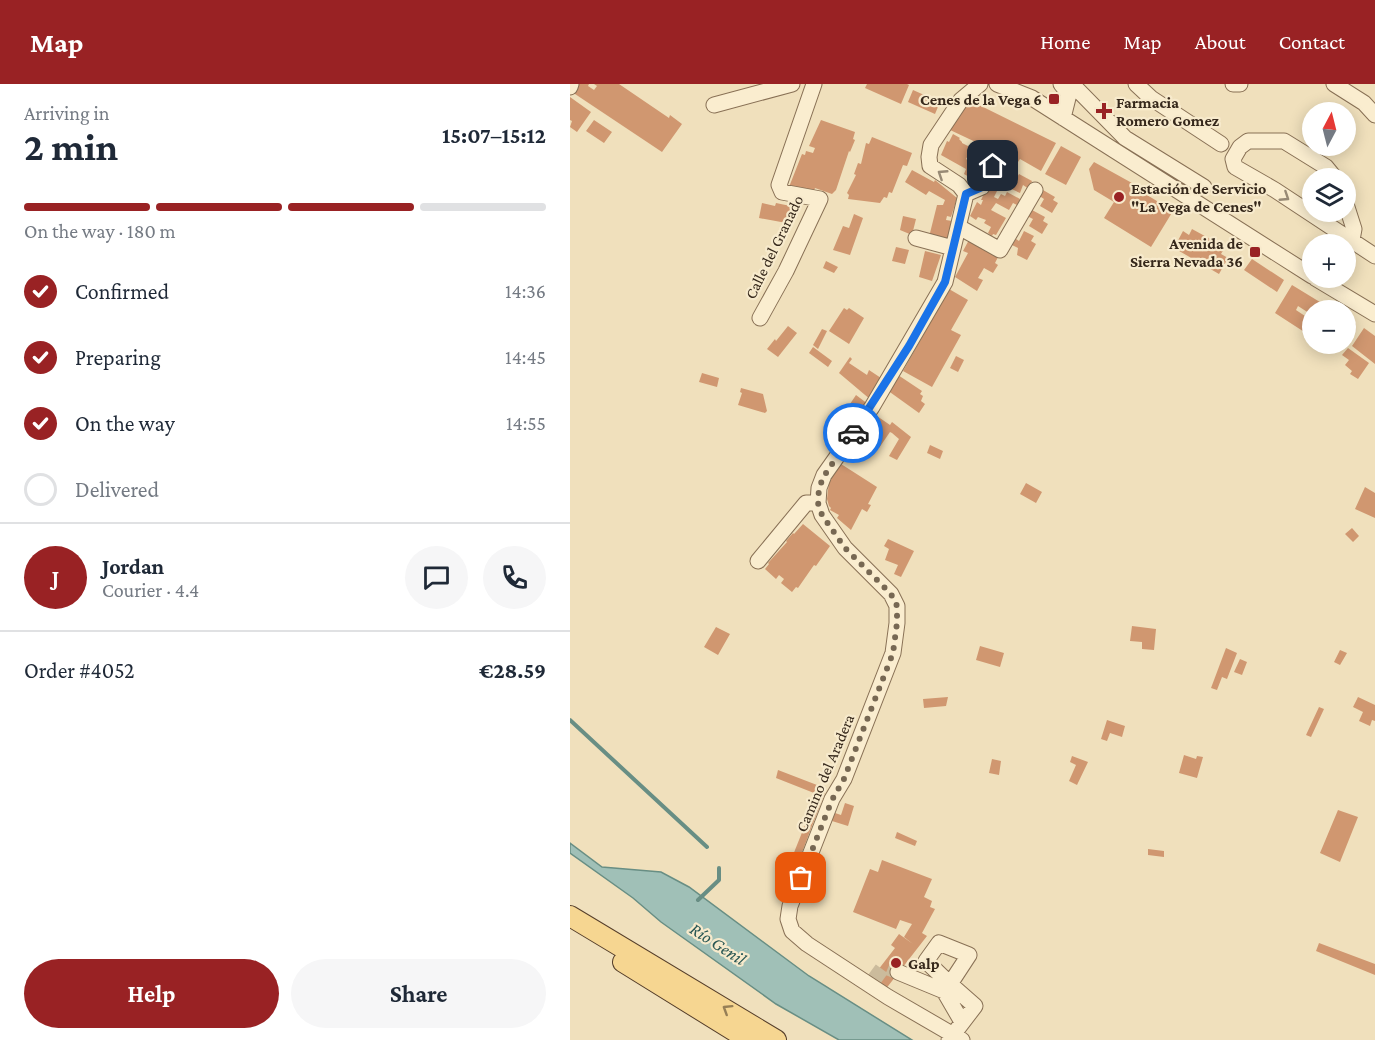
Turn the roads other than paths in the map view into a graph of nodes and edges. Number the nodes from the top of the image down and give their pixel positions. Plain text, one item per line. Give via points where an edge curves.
1 (792, 84) edge
2 (814, 84) edge
3 (964, 84) edge
4 (980, 84) edge
5 (997, 84) edge
6 (1022, 84) edge
7 (1061, 84) edge
8 (1072, 84) edge
9 (1136, 84) edge
10 (1233, 84) edge
11 (1240, 84) edge
12 (1334, 84) edge
13 (1032, 98) junction
14 (961, 100) junction
15 (714, 105) dead end
16 (1375, 115) edge
17 (1063, 118) junction
18 (1221, 144) dead end
19 (993, 166) dead end
20 (1327, 168) edge
21 (1204, 186) dead end
22 (1035, 190) dead end
23 (966, 194) junction
24 (1302, 208) edge
25 (1324, 222) edge
26 (959, 227) junction
27 (1343, 234) edge
28 (916, 238) dead end
29 (1356, 243) edge
30 (953, 248) junction
31 (1375, 256) edge
32 (1302, 269) edge
33 (1332, 288) edge
34 (1375, 314) edge
35 (760, 318) dead end
36 (818, 503) junction
37 (758, 561) dead end
38 (570, 916) edge
39 (570, 928) edge
40 (926, 961) junction
41 (947, 988) junction
42 (957, 1034) edge
43 (749, 1040) edge
44 (777, 1040) edge

1 - 15 street
2 - 35 street, Calle del Granado via 779,185 782,192 820,199
3 - 14 street
4 - 14 street
5 - 13 street
6 - 13 street
7 - 17 street via 1070,94
8 - 21 street via 1125,138
9 - 18 street via 1151,99
10 - 11 street
12 - 16 street
13 - 17 street
23 -> 14 street via 930,166 929,157 931,146
17 - 32 street
19 - 23 street via 982,187
20 -> 24 street via 1284,141 1248,141 1240,147 1233,159 1235,167
22 - 26 street via 1000,250
23 - 26 street
25 -> 27 street
26 - 30 street
28 - 30 street
29 - 31 street
30 - 36 street via 945,282 872,407 824,476
33 - 34 street
36 - 37 street via 806,503
36 - 42 street, Camino del Aradera via 845,548 891,594 897,606 897,623 893,653 788,919 792,931 807,944
44 -> 38 main road
39 - 43 main road
40 - 41 street
40 - 41 street via 904,975
40 - 41 street via 939,943 969,955
41 - 42 street via 975,1006

